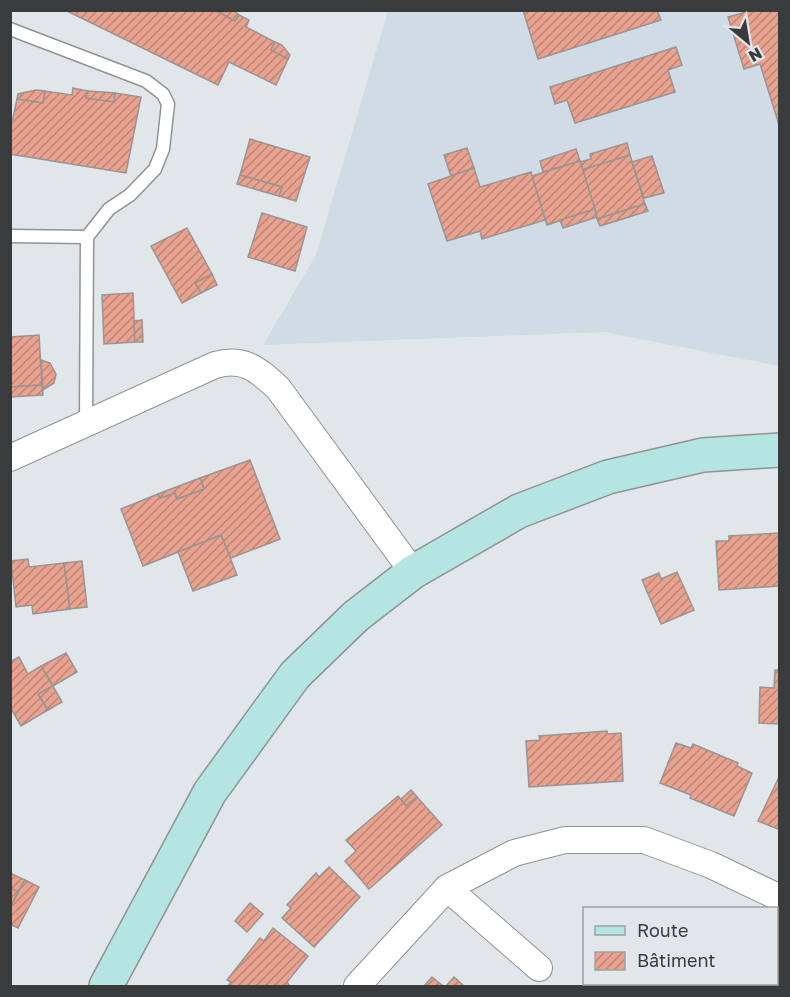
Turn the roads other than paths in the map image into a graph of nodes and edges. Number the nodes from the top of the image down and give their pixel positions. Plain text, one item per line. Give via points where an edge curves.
1 (10, 28) edge
2 (10, 236) edge
3 (87, 237) junction
4 (86, 424) junction
5 (780, 450) edge
6 (10, 458) edge
7 (413, 572) junction
8 (447, 888) junction
9 (780, 898) edge
10 (540, 968) dead end
11 (106, 987) edge
12 (357, 987) edge

1 - 3 lane via 146,81 163,94 168,105 163,150 155,169 130,195 109,209
2 - 3 lane
3 - 4 lane
4 - 6 street
4 - 7 street via 215,365 244,363 278,388
5 - 7 street via 703,455 608,477 519,511
7 - 11 street via 356,616 295,675 210,792
8 - 9 street via 514,853 565,840 644,840 711,865
8 - 10 street
8 - 12 street

